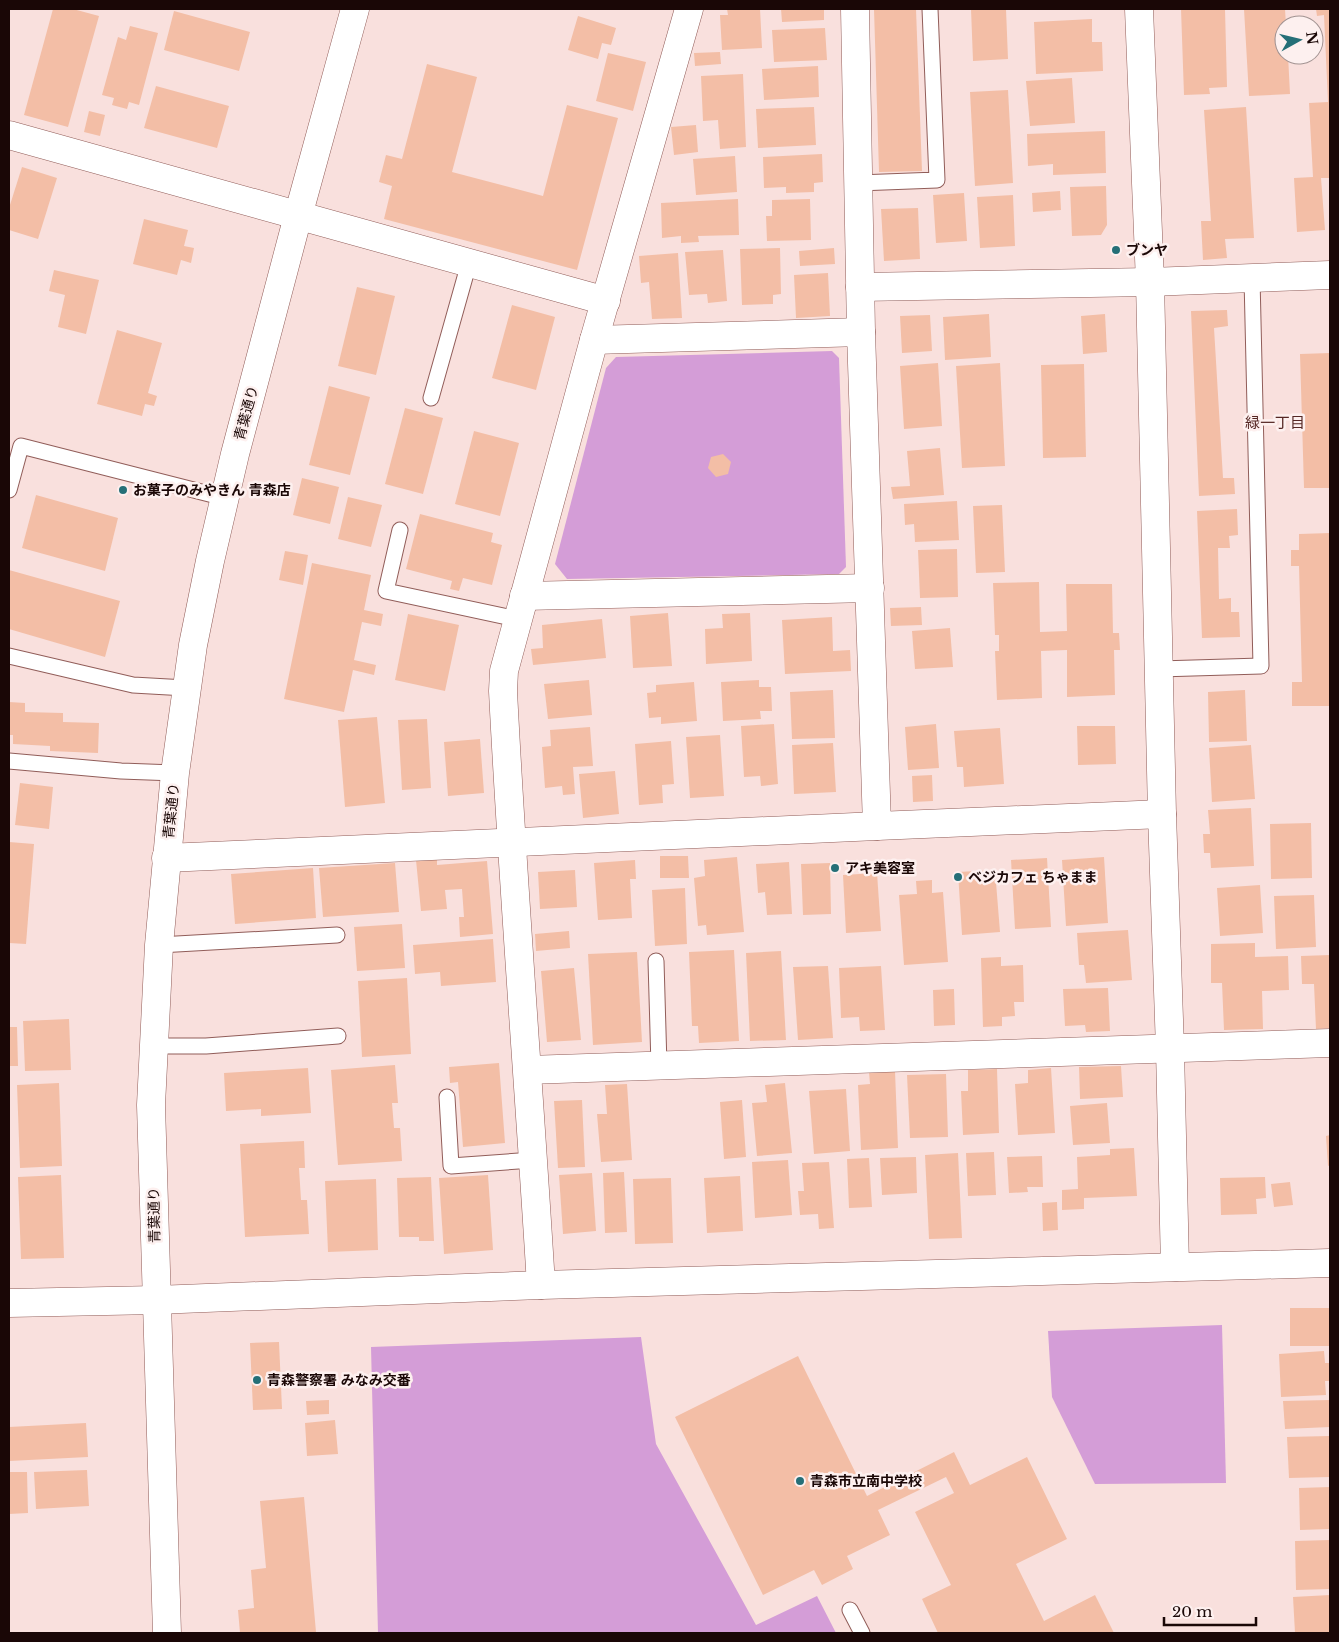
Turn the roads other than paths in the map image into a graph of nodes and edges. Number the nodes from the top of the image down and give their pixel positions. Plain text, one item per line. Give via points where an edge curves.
1 (355, 9) edge
2 (689, 9) edge
3 (855, 9) edge
4 (930, 9) edge
5 (1139, 9) edge
6 (9, 135) edge
7 (858, 183) junction
8 (298, 216) junction
9 (470, 263) junction
10 (1330, 275) edge
11 (1252, 278) junction
12 (1150, 282) junction
13 (860, 287) junction
14 (606, 300) junction
15 (861, 332) junction
16 (594, 340) junction
17 (430, 398) dead end
18 (9, 490) edge
19 (225, 498) junction
20 (400, 530) dead end
21 (870, 588) junction
22 (520, 607) junction
23 (9, 656) edge
24 (1159, 669) junction
25 (186, 688) junction
26 (9, 761) edge
27 (175, 773) junction
28 (1162, 814) junction
29 (877, 826) junction
30 (510, 844) junction
31 (166, 858) junction
32 (336, 934) dead end
33 (159, 945) junction
34 (656, 961) dead end
35 (338, 1036) dead end
36 (1330, 1043) edge
37 (154, 1046) junction
38 (1170, 1049) junction
39 (659, 1066) junction
40 (528, 1070) junction
41 (447, 1097) dead end
42 (534, 1160) junction
43 (1330, 1263) edge
44 (1175, 1267) junction
45 (541, 1285) junction
46 (156, 1300) junction
47 (9, 1304) edge
48 (850, 1610) dead end
49 (167, 1633) edge
50 (862, 1633) edge

1 - 8 street, 青葉通り
2 - 14 street
3 - 7 street
4 - 7 lane via 937,180
5 - 12 street
6 - 8 street
7 - 13 street
8 - 9 street
8 - 19 street, 青葉通り
9 - 14 street
9 - 17 lane
10 - 11 street
11 - 12 street
11 - 24 lane via 1261,666
12 - 13 street
12 - 24 street
13 - 15 street
14 - 16 street
15 - 16 street
15 - 21 street
16 - 22 street
18 - 19 lane via 21,446
19 - 25 street, 青葉通り
20 - 22 lane via 386,590
21 - 22 street
21 - 29 street
22 - 30 street via 502,691
23 - 25 lane via 133,685
24 - 28 street
25 - 27 street, 青葉通り
26 - 27 lane
27 - 31 street, 青葉通り
28 - 29 street
28 - 38 street
29 - 30 street
30 - 31 street
30 - 40 street
31 - 33 street, 青葉通り
32 - 33 lane
33 - 37 street, 青葉通り
34 - 39 lane
35 - 37 lane via 206,1046
36 - 38 street
37 - 46 street, 青葉通り via 151,1105
38 - 39 street
38 - 44 street
39 - 40 street
40 - 42 street
41 - 42 lane via 452,1166
42 - 45 street
43 - 44 street
44 - 45 street
45 - 46 street
46 - 47 street
46 - 49 street, 青葉通り
48 - 50 lane

